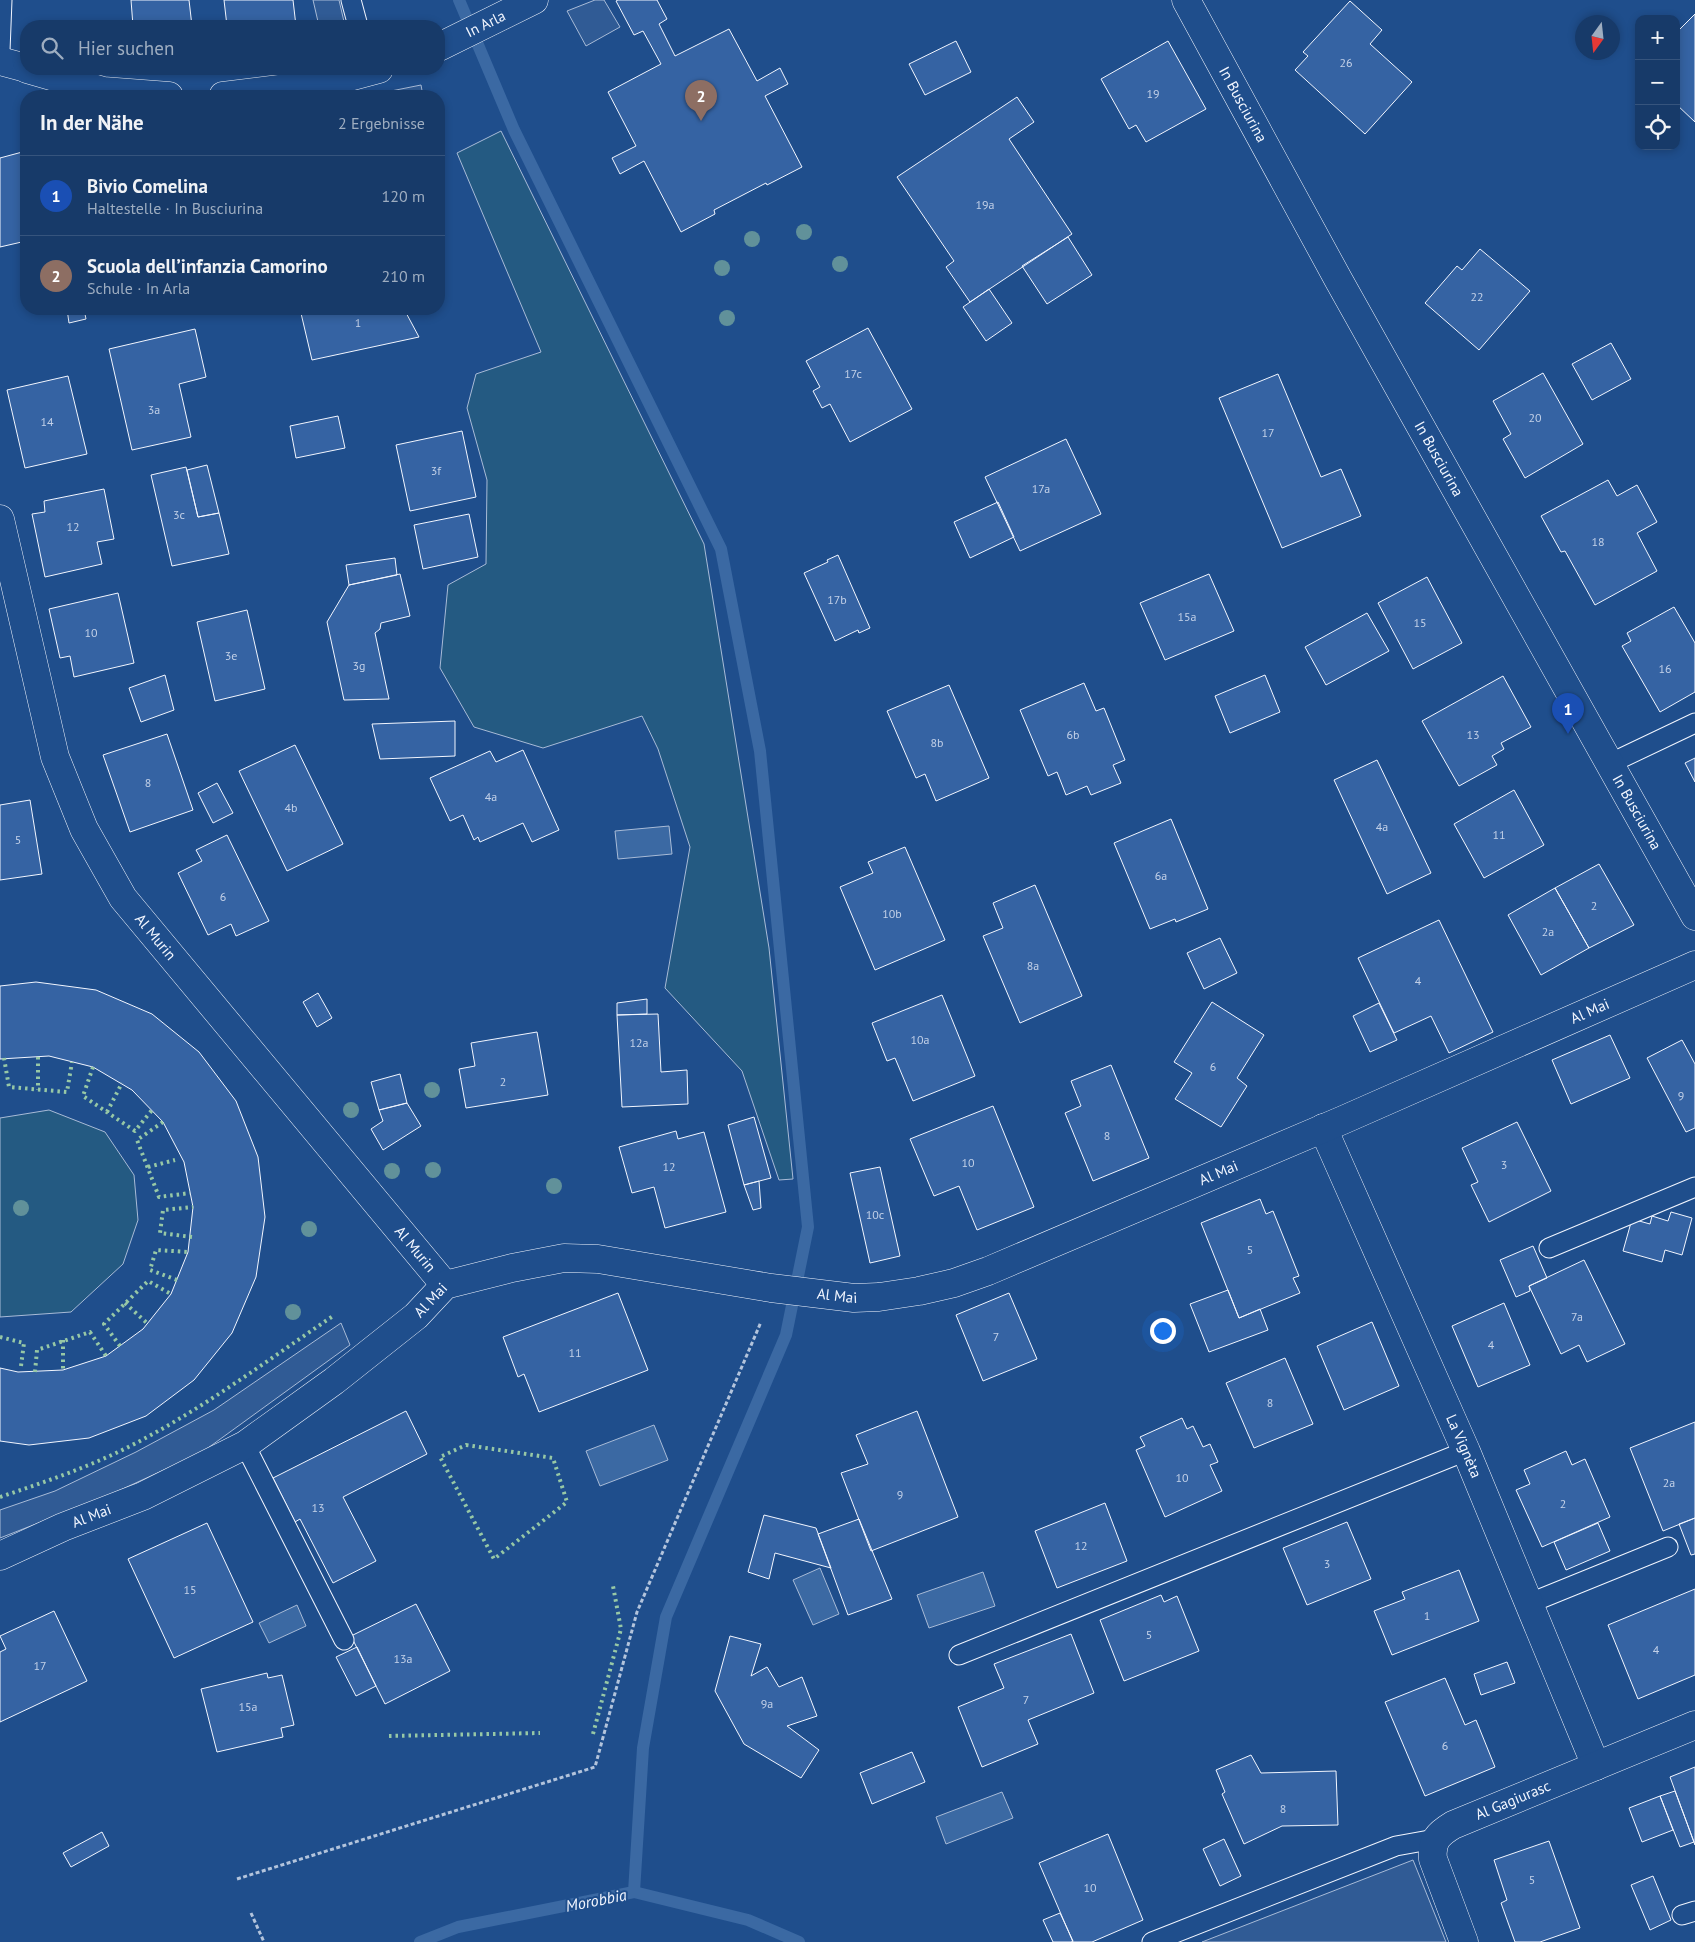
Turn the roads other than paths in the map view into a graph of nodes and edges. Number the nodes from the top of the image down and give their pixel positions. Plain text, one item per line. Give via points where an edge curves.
1 (2, 0) edge
2 (351, 0) edge
3 (534, 0) edge
4 (1186, 0) edge
5 (356, 20) edge
6 (445, 44) edge
7 (0, 51) edge
8 (0, 61) edge
9 (20, 67) edge
10 (48, 75) edge
11 (355, 75) edge
12 (100, 90) edge
13 (271, 90) edge
14 (0, 519) edge
15 (1695, 724) edge
16 (1611, 763) junction
17 (1695, 916) edge
18 (1695, 965) edge
19 (1323, 1128) junction
20 (1695, 1187) edge
21 (1549, 1248) dead end
22 (444, 1285) junction
23 (244, 1445) junction
24 (1466, 1451) junction
25 (1668, 1547) dead end
26 (0, 1556) edge
27 (1530, 1603) junction
28 (344, 1640) dead end
29 (959, 1656) dead end
30 (1695, 1725) edge
31 (1596, 1766) junction
32 (1434, 1839) junction
33 (1152, 1942) edge
34 (1464, 1942) edge

1 - 7 lane
2 - 5 lane
3 - 6 street, In Arla
4 - 16 street, In Busciurina via 1338,279
8 - 9 street
10 - 12 street
11 - 13 street via 327,83
14 - 22 street, Al Murin via 55,757 84,829 123,898
15 - 16 lane
16 - 17 street, In Busciurina
18 - 19 street, Al Mai
19 - 22 street, Al Mai via 988,1271 954,1283 879,1297 825,1296 598,1259 564,1258
19 - 24 street, La Vignèta
20 - 21 lane
22 - 23 street, Al Mai via 416,1316 334,1381
23 - 26 street, Al Mai via 143,1496 63,1526
23 - 28 lane
24 - 27 street, La Vignèta
24 - 29 lane
25 - 27 lane
27 - 31 street, La Vignèta
30 - 31 street, Al Gagiurasc
31 - 32 street, Al Gagiurasc via 1453,1825
32 - 33 lane via 1396,1846
32 - 34 street via 1433,1859

